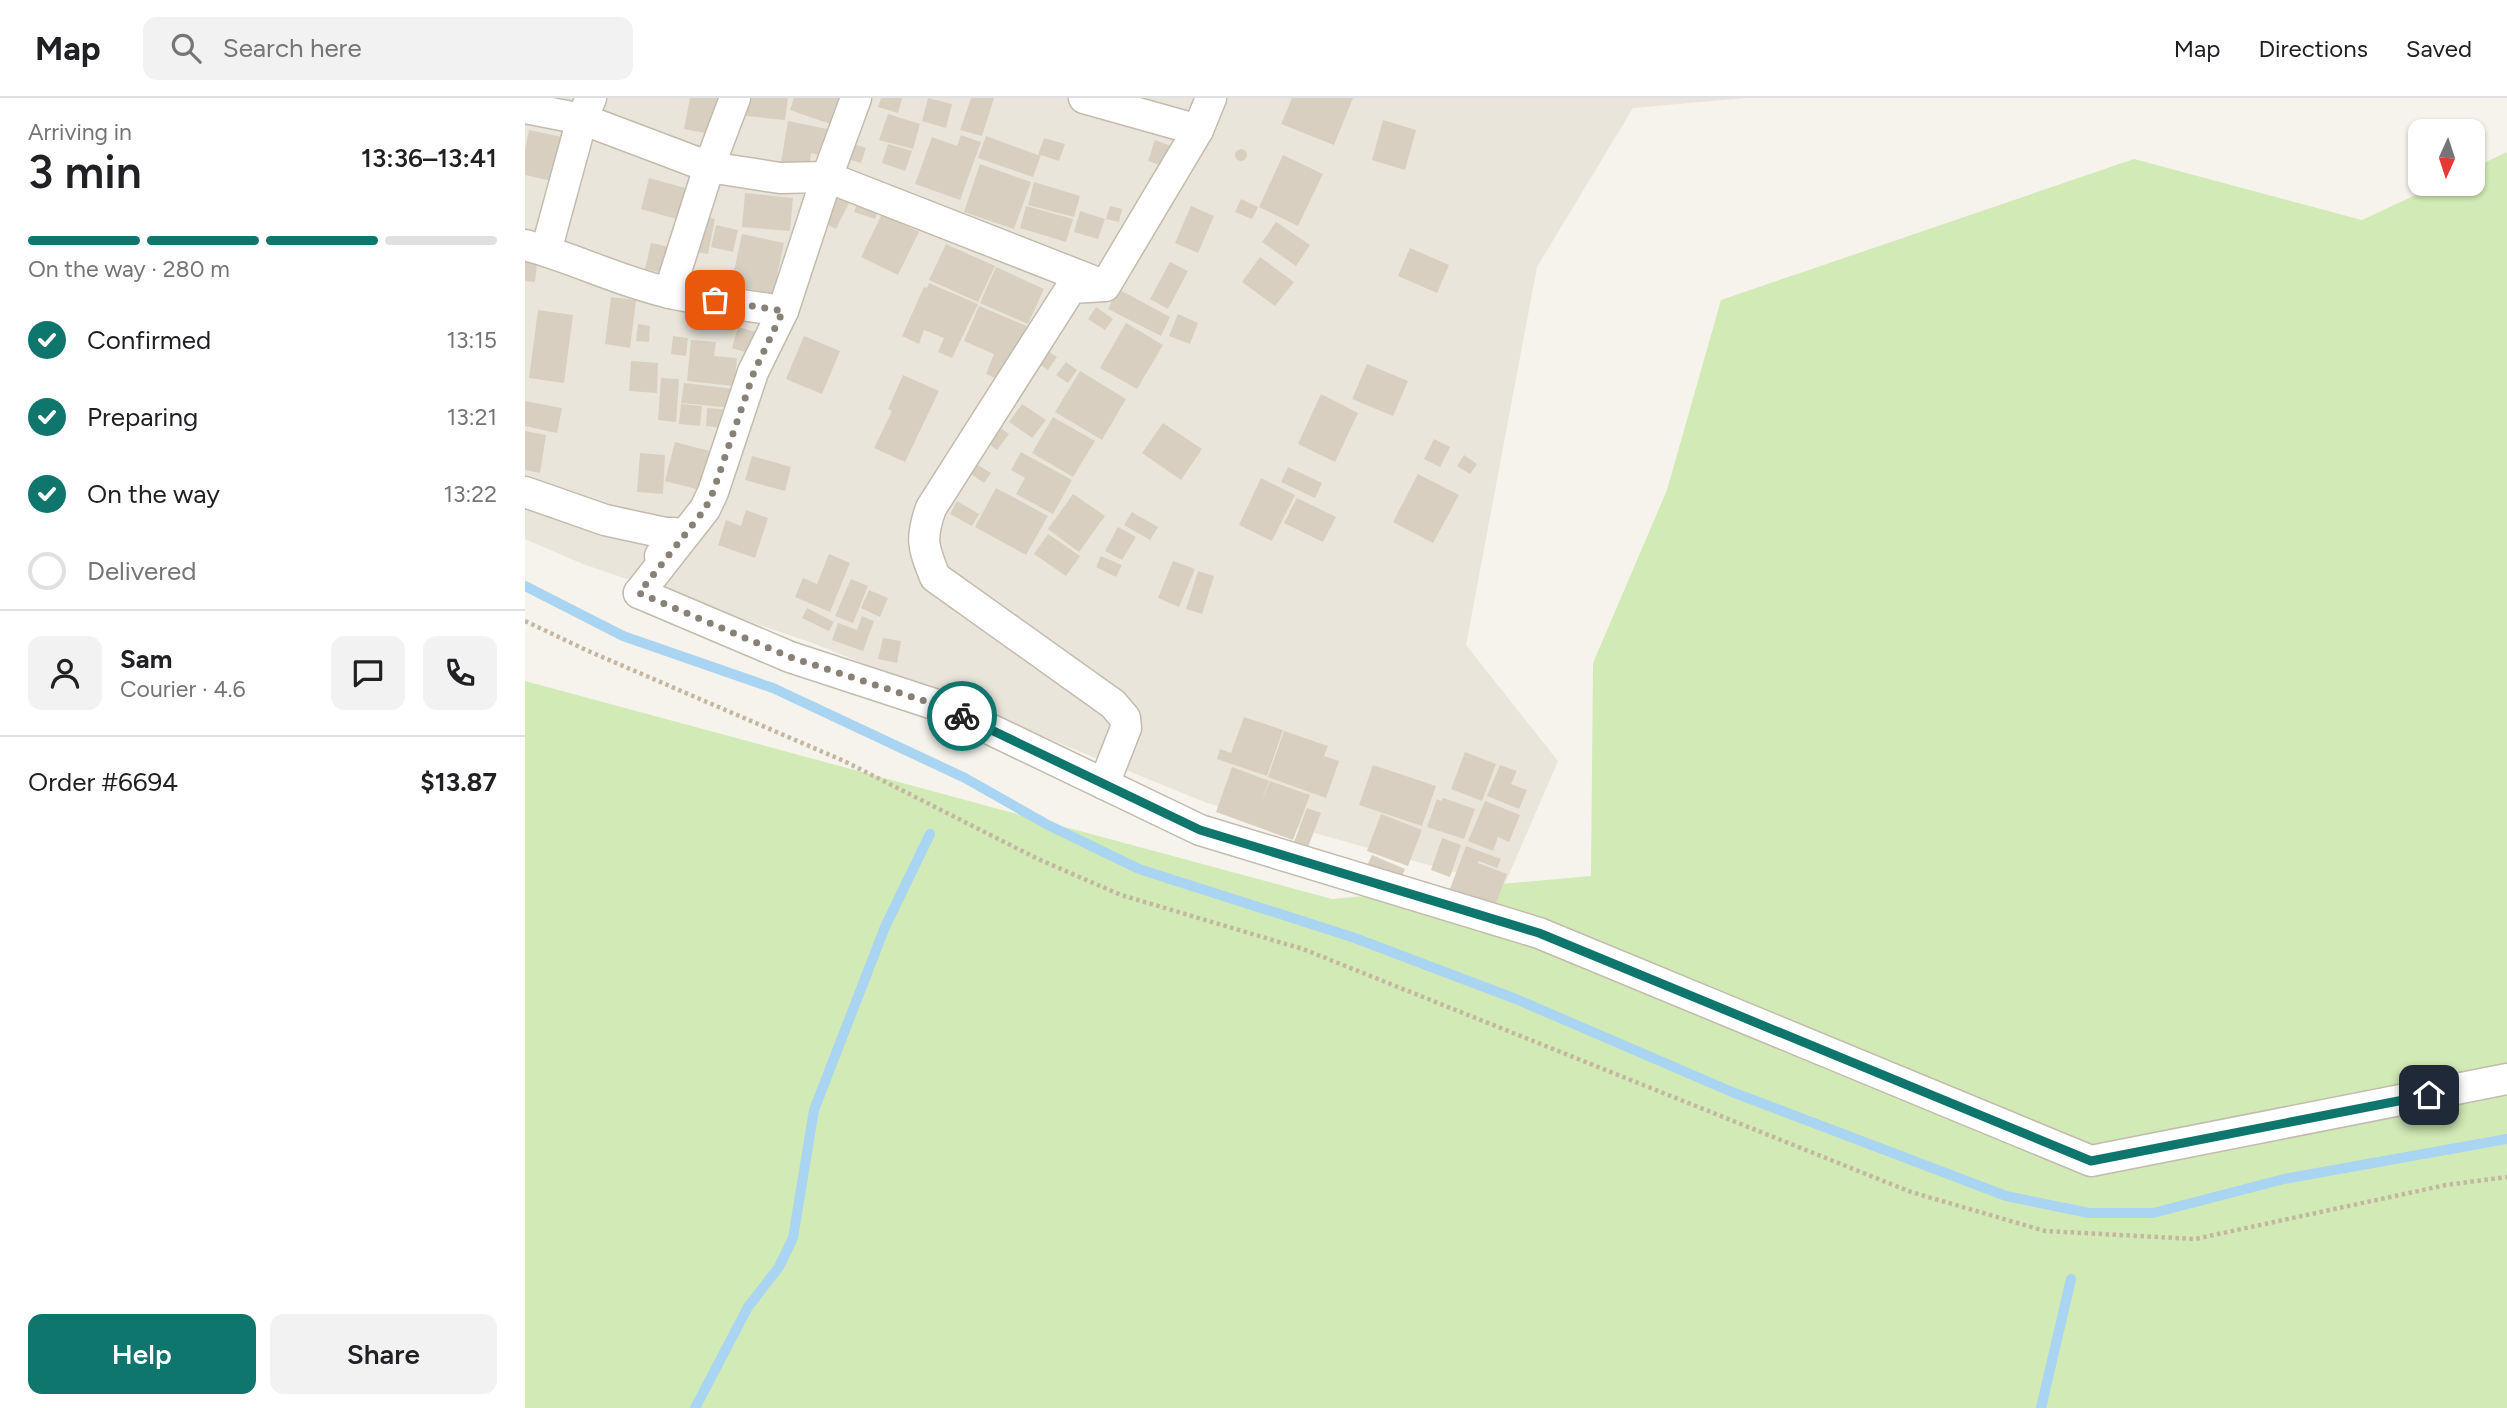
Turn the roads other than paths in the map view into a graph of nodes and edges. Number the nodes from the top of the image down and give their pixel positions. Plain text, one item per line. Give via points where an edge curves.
1 (735, 98) edge
2 (856, 98) edge
3 (1084, 98) edge
4 (1211, 98) edge
5 (525, 108) edge
6 (586, 108) edge
7 (1198, 130) junction
8 (709, 167) junction
9 (827, 177) junction
10 (536, 248) edge
11 (1105, 286) junction
12 (669, 293) junction
13 (783, 311) junction
14 (525, 492) edge
15 (639, 593) junction
16 (1104, 784) junction
17 (2507, 1079) edge

1 - 8 street
2 - 9 street
3 - 7 street
4 - 7 street
5 - 6 street
6 - 8 street
6 - 10 street
7 - 11 street
8 - 9 street via 780,178
8 - 12 street
9 - 11 street
9 - 13 street
10 - 12 street
11 - 16 street via 1071,288 931,508 923,548 935,577 1113,704 1125,718 1126,728
12 - 13 street
13 - 15 street via 754,372 705,509
14 - 15 street via 604,520 674,533
15 - 16 street via 790,657 946,708
16 - 17 street via 1200,830 1539,933 2091,1161

